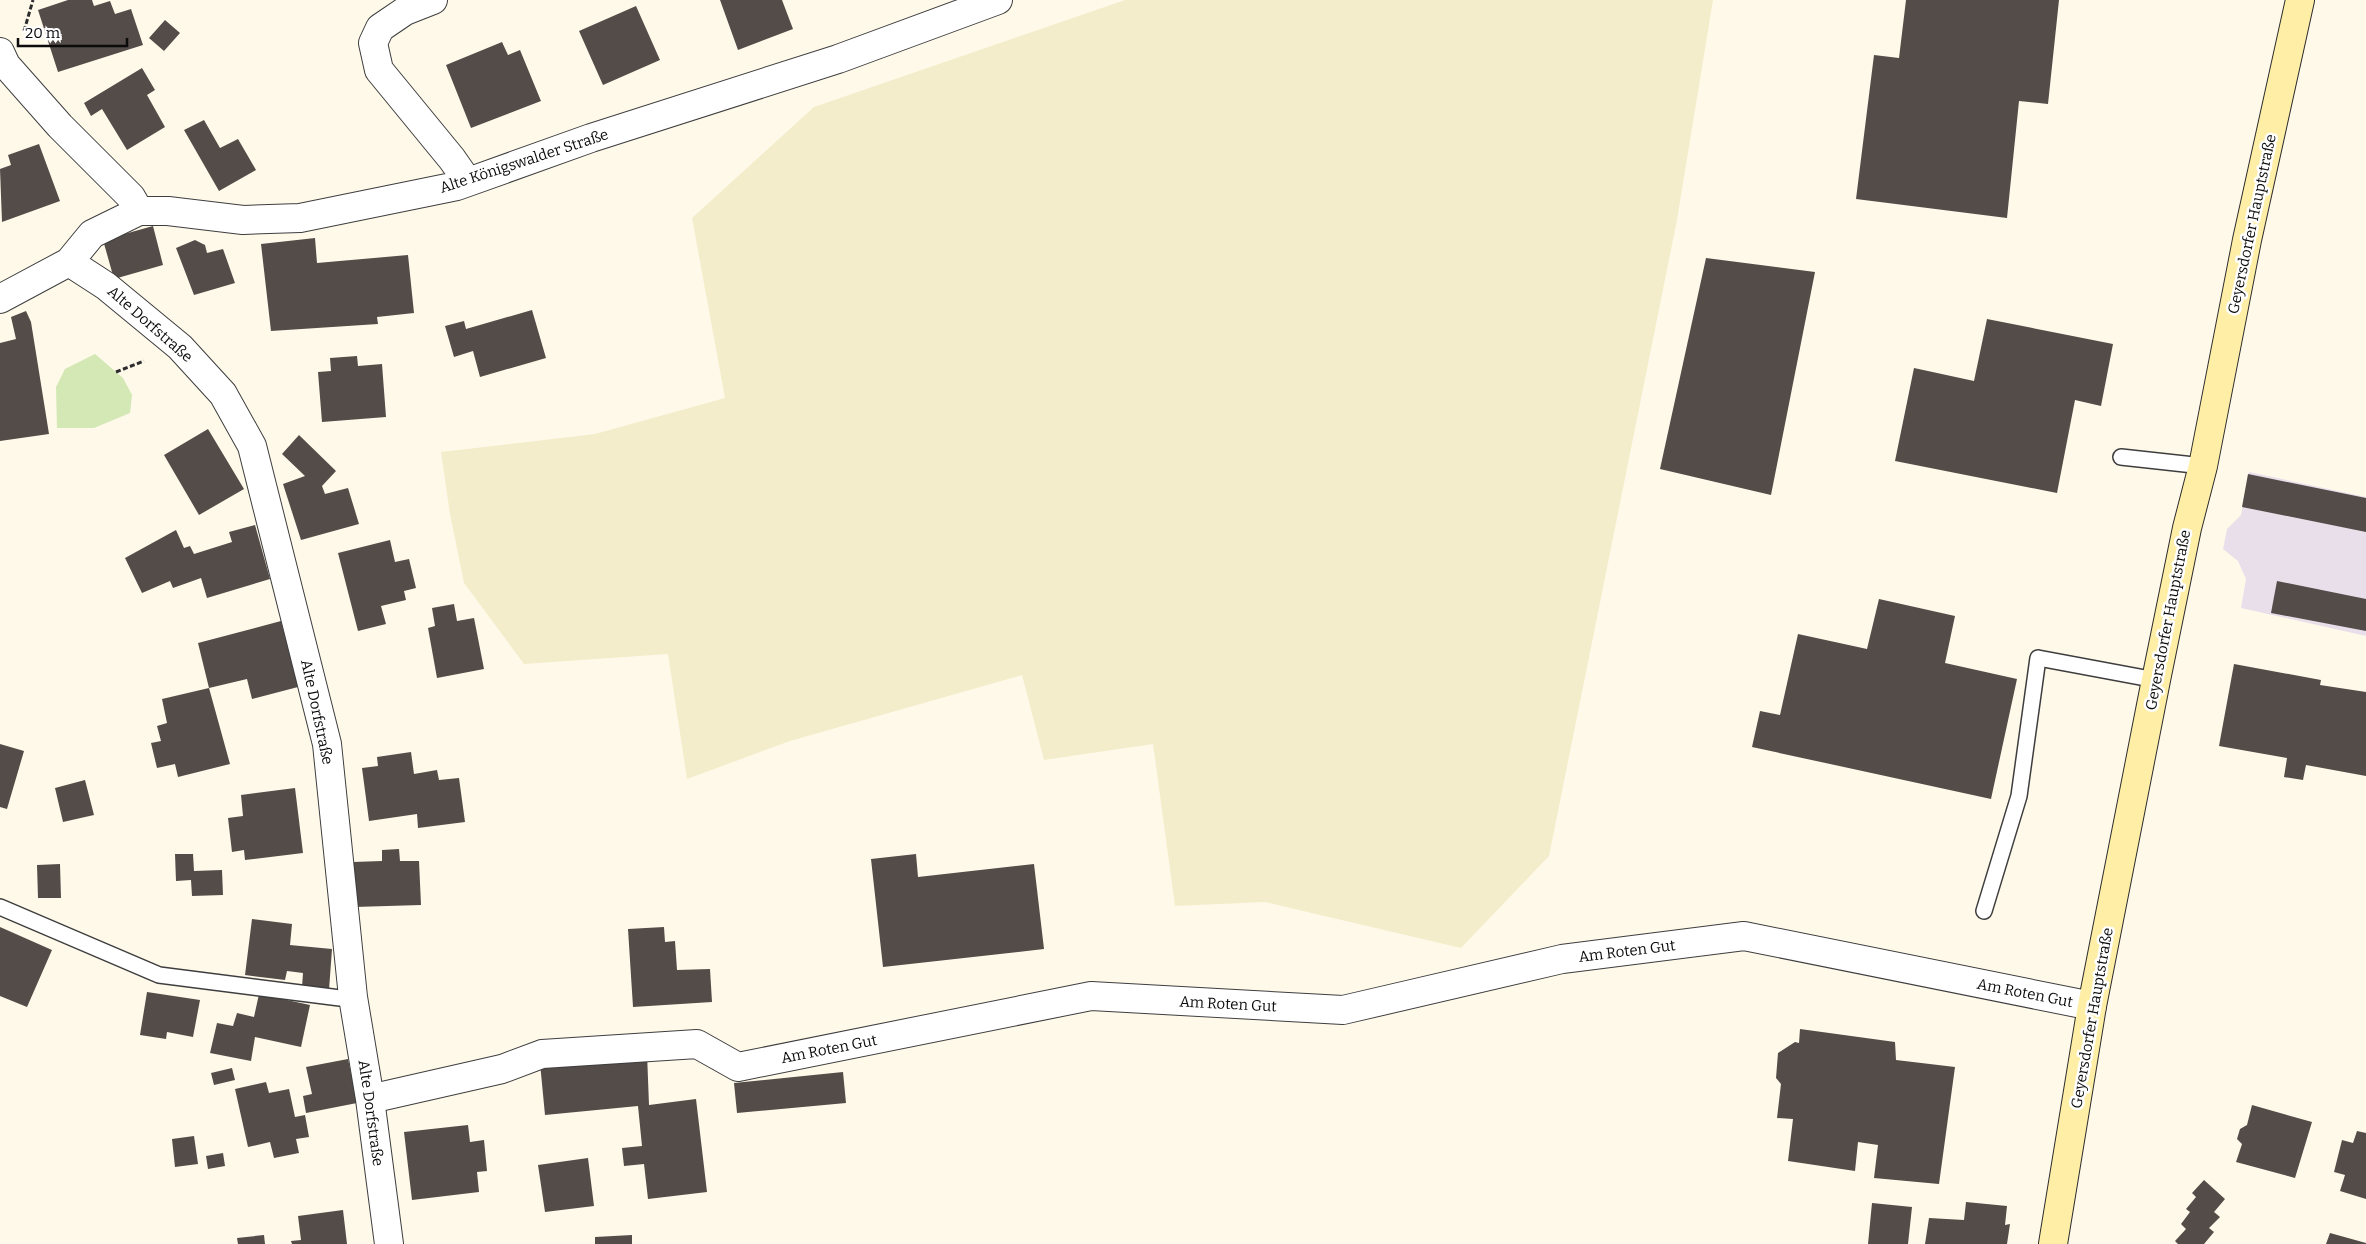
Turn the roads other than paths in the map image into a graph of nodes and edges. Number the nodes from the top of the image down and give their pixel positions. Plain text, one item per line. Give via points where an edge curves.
1 (432, 0) edge
2 (998, 0) edge
3 (2300, 0) edge
4 (0, 52) edge
5 (468, 182) junction
6 (139, 211) junction
7 (69, 262) junction
8 (0, 299) edge
9 (2121, 457) dead end
10 (2203, 466) junction
11 (2156, 680) junction
12 (0, 907) edge
13 (1984, 911) dead end
14 (353, 997) junction
15 (2092, 1006) junction
16 (370, 1099) junction
17 (389, 1244) edge
18 (2053, 1244) edge

1 - 5 street via 405,11 380,28 373,44 379,70
2 - 5 street, Alte Königswalder Straße via 838,59 591,138
3 - 10 main road, Geyersdorfer Hauptstraße via 2247,240
4 - 6 street via 6,65 130,196
5 - 6 street, Alte Königswalder Straße via 300,218 243,220 168,211
6 - 7 street, Alte Königswalder Straße via 92,234
7 - 8 street, Alte Königswalder Straße
7 - 14 street, Alte Dorfstraße via 106,286 180,347 223,394 252,446 327,744
9 - 10 lane
10 - 11 main road, Geyersdorfer Hauptstraße
11 - 13 lane via 2038,658 2019,796
11 - 15 main road, Geyersdorfer Hauptstraße
12 - 14 lane via 159,975
14 - 16 street, Alte Dorfstraße
15 - 16 street, Am Roten Gut via 1744,936 1562,959 1343,1010 1091,996 738,1067 697,1044 542,1054 502,1069
15 - 18 main road, Geyersdorfer Hauptstraße
16 - 17 street, Alte Dorfstraße

